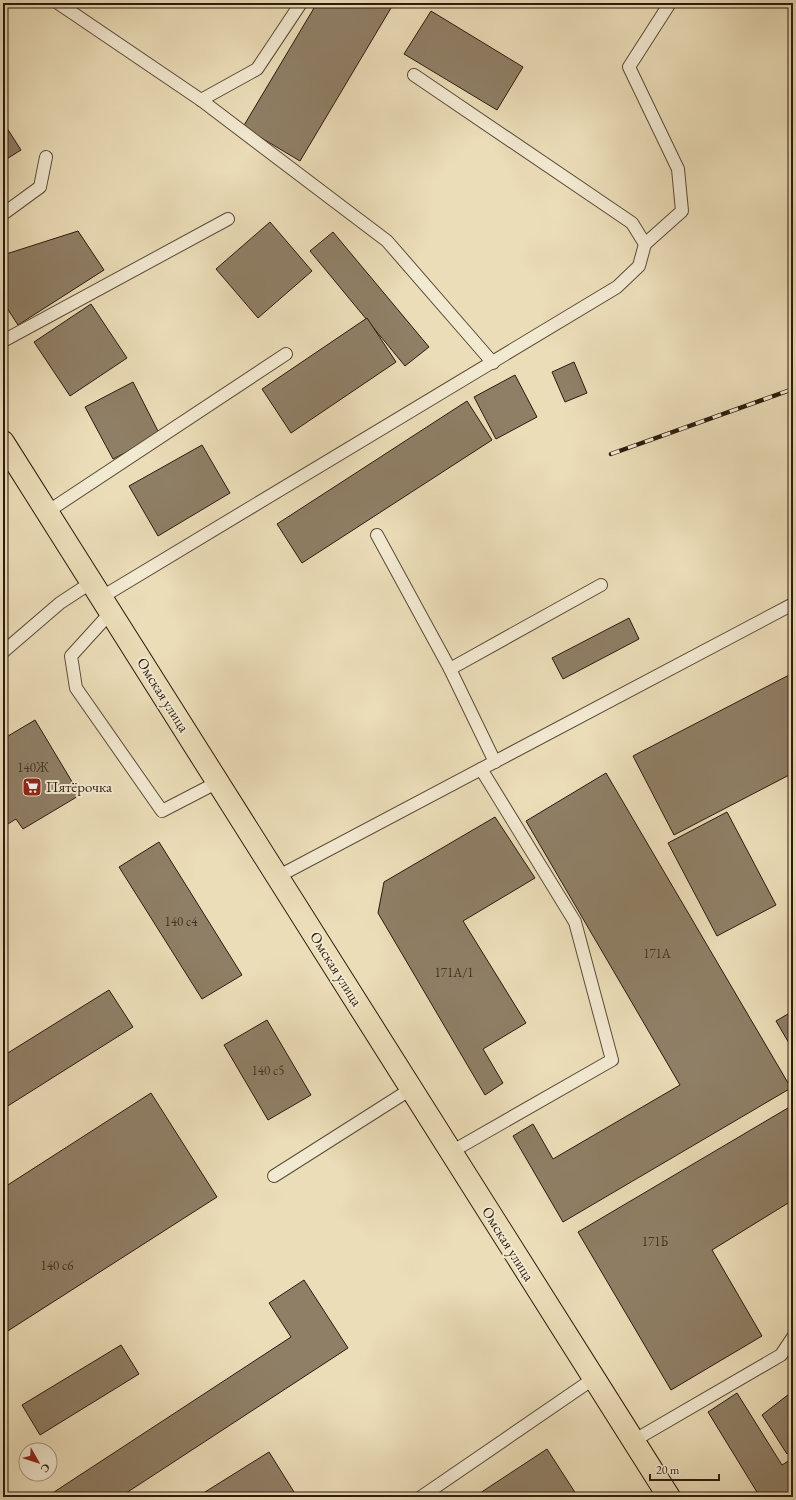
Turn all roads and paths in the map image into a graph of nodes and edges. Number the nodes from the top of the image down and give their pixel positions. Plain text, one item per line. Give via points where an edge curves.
1 (58, 3) edge
2 (301, 3) edge
3 (670, 3) edge
4 (414, 75) dead end
5 (201, 100) junction
6 (46, 157) dead end
7 (3, 214) edge
8 (228, 219) dead end
9 (645, 244) junction
10 (3, 341) edge
11 (286, 354) dead end
12 (493, 363) junction
13 (3, 442) edge
14 (47, 512) junction
15 (377, 535) dead end
16 (601, 586) dead end
17 (102, 597) junction
18 (793, 604) edge
19 (3, 652) edge
20 (450, 669) junction
21 (494, 762) junction
22 (481, 769) junction
23 (218, 782) junction
24 (277, 877) junction
25 (411, 1089) junction
26 (451, 1152) junction
27 (274, 1176) dead end
28 (793, 1337) edge
29 (593, 1379) junction
30 (634, 1442) junction
31 (421, 1497) edge
32 (669, 1497) edge

1 - 5 lane
2 - 5 lane via 257,69
3 - 9 lane via 629,67 678,169 682,211
4 - 9 lane via 632,223
5 - 12 lane via 387,241
6 - 7 lane via 40,187
8 - 10 lane
9 - 12 lane via 639,266 617,287
11 - 14 lane
12 - 17 lane
13 - 14 main road, Омская улица
14 - 17 main road, Омская улица
15 - 20 lane
16 - 20 lane
17 - 19 lane via 60,603
17 - 23 main road, Омская улица
17 - 23 lane via 71,656 76,688 162,811
18 - 21 lane
20 - 21 lane
21 - 22 lane
22 - 24 lane
22 - 26 lane via 575,922 612,1060
23 - 24 main road, Омская улица
24 - 25 main road, Омская улица
25 - 26 main road, Омская улица
25 - 27 lane
26 - 29 main road, Омская улица
28 - 30 lane via 781,1355
29 - 30 main road, Омская улица
29 - 31 lane
30 - 32 main road, Омская улица

